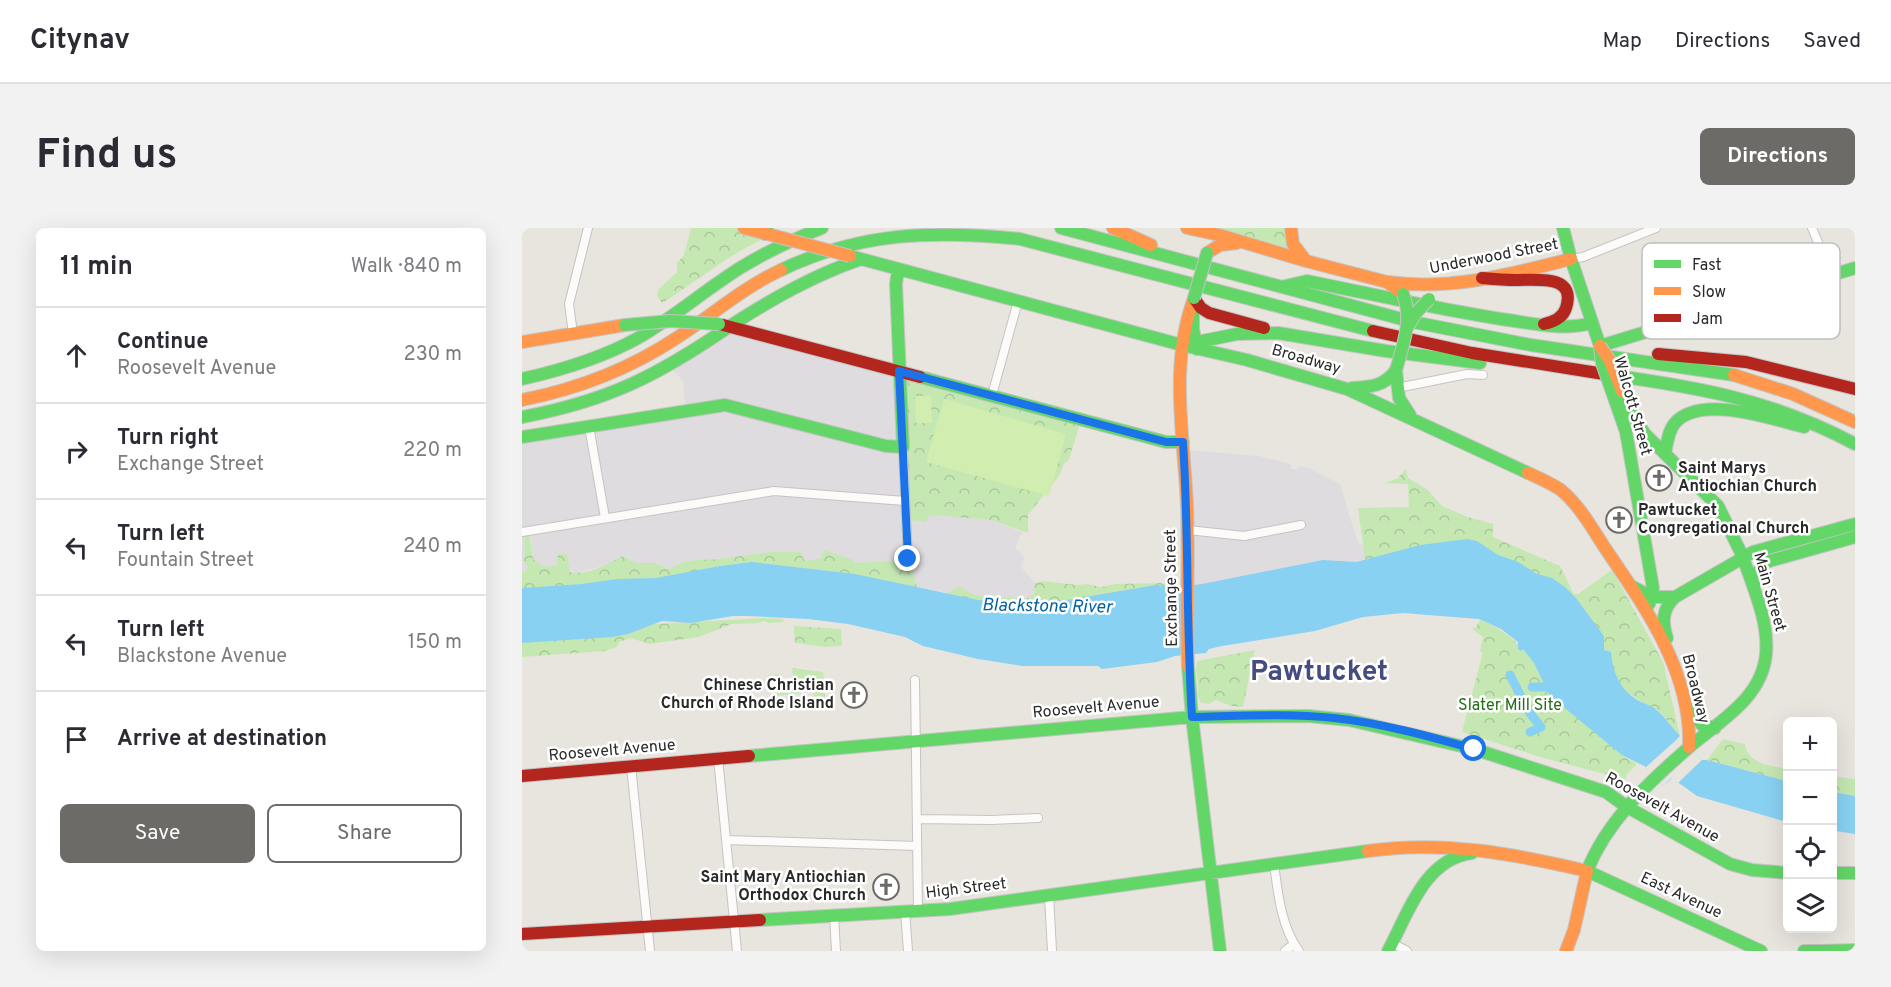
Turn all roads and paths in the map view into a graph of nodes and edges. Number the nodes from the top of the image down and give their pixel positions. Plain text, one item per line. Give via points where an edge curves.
1 (588, 228) edge
2 (744, 228) edge
3 (822, 228) edge
4 (1061, 228) edge
5 (1113, 228) edge
6 (1187, 228) edge
7 (1291, 228) edge
8 (1563, 228) edge
9 (1656, 228) edge
10 (1812, 228) edge
11 (1211, 231) edge
12 (769, 233) edge
13 (1242, 243) junction
14 (1818, 243) edge
15 (1207, 253) junction
16 (862, 259) junction
17 (1177, 259) junction
18 (1571, 259) junction
19 (1306, 261) junction
20 (898, 268) junction
21 (1855, 268) edge
22 (1840, 273) edge
23 (1482, 278) junction
24 (1387, 282) junction
25 (1456, 284) junction
26 (1282, 287) junction
27 (1194, 298) junction
28 (1018, 300) junction
29 (1592, 322) junction
30 (725, 325) junction
31 (1543, 325) junction
32 (1406, 329) junction
33 (1642, 332) edge
34 (1278, 333) junction
35 (573, 334) junction
36 (522, 342) edge
37 (1603, 344) junction
38 (1182, 345) junction
39 (1197, 346) junction
40 (1632, 360) junction
41 (1516, 361) junction
42 (1396, 370) junction
43 (899, 371) junction
44 (1483, 375) dead end
45 (522, 379) edge
46 (1855, 380) edge
47 (1833, 382) junction
48 (1397, 388) junction
49 (1347, 389) junction
50 (1855, 389) edge
51 (1616, 390) junction
52 (992, 395) junction
53 (522, 400) edge
54 (522, 417) edge
55 (1411, 417) junction
56 (1855, 422) edge
57 (589, 426) junction
58 (1842, 436) junction
59 (522, 437) edge
60 (1183, 442) junction
61 (1855, 444) edge
62 (903, 447) junction
63 (1662, 451) junction
64 (1631, 463) junction
65 (905, 501) junction
66 (605, 518) junction
67 (1855, 524) edge
68 (1301, 525) dead end
69 (1188, 530) junction
70 (522, 532) edge
71 (1855, 537) edge
72 (1743, 556) junction
73 (908, 559) dead end
74 (1651, 573) junction
75 (1629, 583) junction
76 (1755, 596) junction
77 (1651, 597) junction
78 (1675, 597) junction
79 (1649, 616) junction
80 (1673, 663) junction
81 (915, 680) dead end
82 (1682, 699) junction
83 (1192, 717) junction
84 (1715, 728) junction
85 (916, 741) junction
86 (1689, 747) junction
87 (718, 758) junction
88 (632, 766) junction
89 (522, 776) edge
90 (1628, 807) junction
91 (1038, 818) dead end
92 (917, 819) junction
93 (726, 840) junction
94 (917, 846) junction
95 (1412, 848) junction
96 (1482, 852) junction
97 (1274, 864) junction
98 (1587, 871) junction
99 (1211, 873) junction
100 (1783, 873) edge
101 (1837, 873) edge
102 (1855, 873) edge
103 (1431, 874) junction
104 (1049, 895) junction
105 (912, 911) junction
106 (834, 915) junction
107 (735, 921) junction
108 (647, 926) junction
109 (522, 934) edge
110 (1296, 947) edge
111 (1390, 947) edge
112 (1855, 950) edge
113 (650, 951) edge
114 (737, 951) edge
115 (836, 951) edge
116 (908, 951) edge
117 (1052, 951) edge
118 (1220, 951) edge
119 (1285, 951) edge
120 (1407, 951) edge
121 (1566, 951) edge
122 (1761, 951) edge
123 (1804, 951) edge
124 (1822, 951) edge

1 - 35 street via 569,303
2 - 12 main road
3 - 45 main road via 751,261 623,346 573,366
4 - 17 main road
5 - 17 main road
6 - 11 main road, Underwood Street
7 - 19 main road via 1293,244
8 - 18 main road, Walcott Street
9 - 18 street
10 - 14 street
11 - 13 main road, Underwood Street
11 - 15 main road, Exchange Street
12 - 16 main road, bridge
13 - 15 main road via 1224,243
13 - 19 main road, Underwood Street
15 - 27 main road, Exchange Street, bridge
16 - 20 main road
16 - 30 main road via 798,284
17 - 26 main road
18 - 23 main road, Underwood Street
18 - 29 main road, Walcott Street
19 - 24 main road, Underwood Street
20 - 28 main road
20 - 43 main road
21 - 22 main road
23 - 25 main road, Underwood Street
23 - 31 main road via 1546,278 1560,284 1567,295 1565,311 1559,319
24 - 25 main road, Underwood Street via 1418,287
24 - 32 main road, bridge via 1403,294 1408,309
25 - 32 main road, bridge via 1429,299
26 - 31 main road via 1307,281 1454,312
26 - 40 main road via 1442,328
27 - 34 main road via 1209,314
27 - 38 main road, Exchange Street
27 - 39 main road via 1192,320
28 - 38 main road
28 - 52 street
29 - 31 main road via 1570,327
29 - 37 main road, Walcott Street
30 - 35 main road, bridge via 670,321
30 - 43 main road
30 - 54 main road via 684,358 636,384 575,406
32 - 42 main road, bridge
33 - 37 main road
34 - 39 main road via 1243,334
34 - 41 main road via 1472,363
35 - 36 main road
37 - 51 main road, Walcott Street, bridge
38 - 39 main road
38 - 60 main road, Exchange Street
39 - 49 main road, Broadway
40 - 47 main road via 1656,354 1734,360
40 - 56 main road via 1751,379 1808,399
41 - 53 main road via 1390,335 1012,238 976,231 931,230 873,236 816,254 763,280 630,365 573,388
41 - 58 main road via 1726,393 1783,410
42 - 48 main road
42 - 49 main road via 1382,386
43 - 52 main road
43 - 62 main road
44 - 48 street via 1463,374
46 - 47 main road
47 - 50 main road
48 - 55 main road
49 - 55 main road, Broadway
51 - 63 main road, Main Street via 1636,422
51 - 64 main road, Walcott Street
52 - 60 main road via 1166,442
55 - 75 main road, Broadway via 1562,491
57 - 59 main road
57 - 62 main road via 725,405
57 - 66 street
58 - 61 main road
58 - 63 main road via 1755,414 1697,411 1674,423
60 - 69 main road, Exchange Street
62 - 65 street
63 - 64 main road via 1648,445 1640,447
63 - 72 main road, Main Street via 1718,506
64 - 74 main road, Walcott Street
65 - 66 street via 774,491
65 - 73 street
66 - 70 street
67 - 72 main road
68 - 69 street via 1244,536
69 - 83 main road, Exchange Street
71 - 76 main road via 1761,565 1755,578
72 - 76 main road, Main Street
72 - 78 main road
74 - 75 main road via 1644,583
74 - 77 main road, Walcott Street
75 - 77 main road
75 - 79 main road, Broadway
76 - 84 main road, Main Street via 1766,636 1764,666 1751,693
77 - 78 main road
77 - 79 main road, Walcott Street
78 - 80 main road via 1663,618
79 - 80 main road, Broadway
80 - 82 main road, Broadway
81 - 85 street
82 - 84 main road via 1702,725
82 - 86 main road, Broadway
83 - 85 main road, Roosevelt Avenue
83 - 90 main road, Roosevelt Avenue via 1308,716 1349,720 1474,749 1606,792
83 - 99 main road, Exchange Street
84 - 86 main road, Main Street
85 - 87 main road, Roosevelt Avenue
85 - 92 street
86 - 90 main road, Main Street
87 - 88 main road, Roosevelt Avenue
87 - 93 street
88 - 89 main road, Roosevelt Avenue
88 - 108 street
90 - 98 main road, Main Street via 1594,852
90 - 100 main road, Roosevelt Avenue via 1730,864
91 - 92 street
92 - 94 street
93 - 94 street
93 - 107 street
94 - 105 street
95 - 96 main road, High Street via 1452,847
95 - 97 main road, High Street
95 - 103 main road via 1431,857
96 - 98 main road, High Street
96 - 103 main road via 1455,857
97 - 99 main road, High Street
97 - 110 street via 1281,908
98 - 121 main road, Main Street
98 - 122 main road, East Avenue
99 - 104 main road, High Street
99 - 118 main road, Exchange Street
101 - 102 main road
103 - 111 main road
104 - 105 main road, High Street
104 - 117 street
105 - 106 main road, High Street
105 - 116 street
106 - 107 main road, High Street
106 - 115 street
107 - 108 main road, High Street
107 - 114 street
108 - 109 main road, High Street
108 - 113 street
110 - 119 street
111 - 120 street
112 - 124 main road
123 - 124 main road

